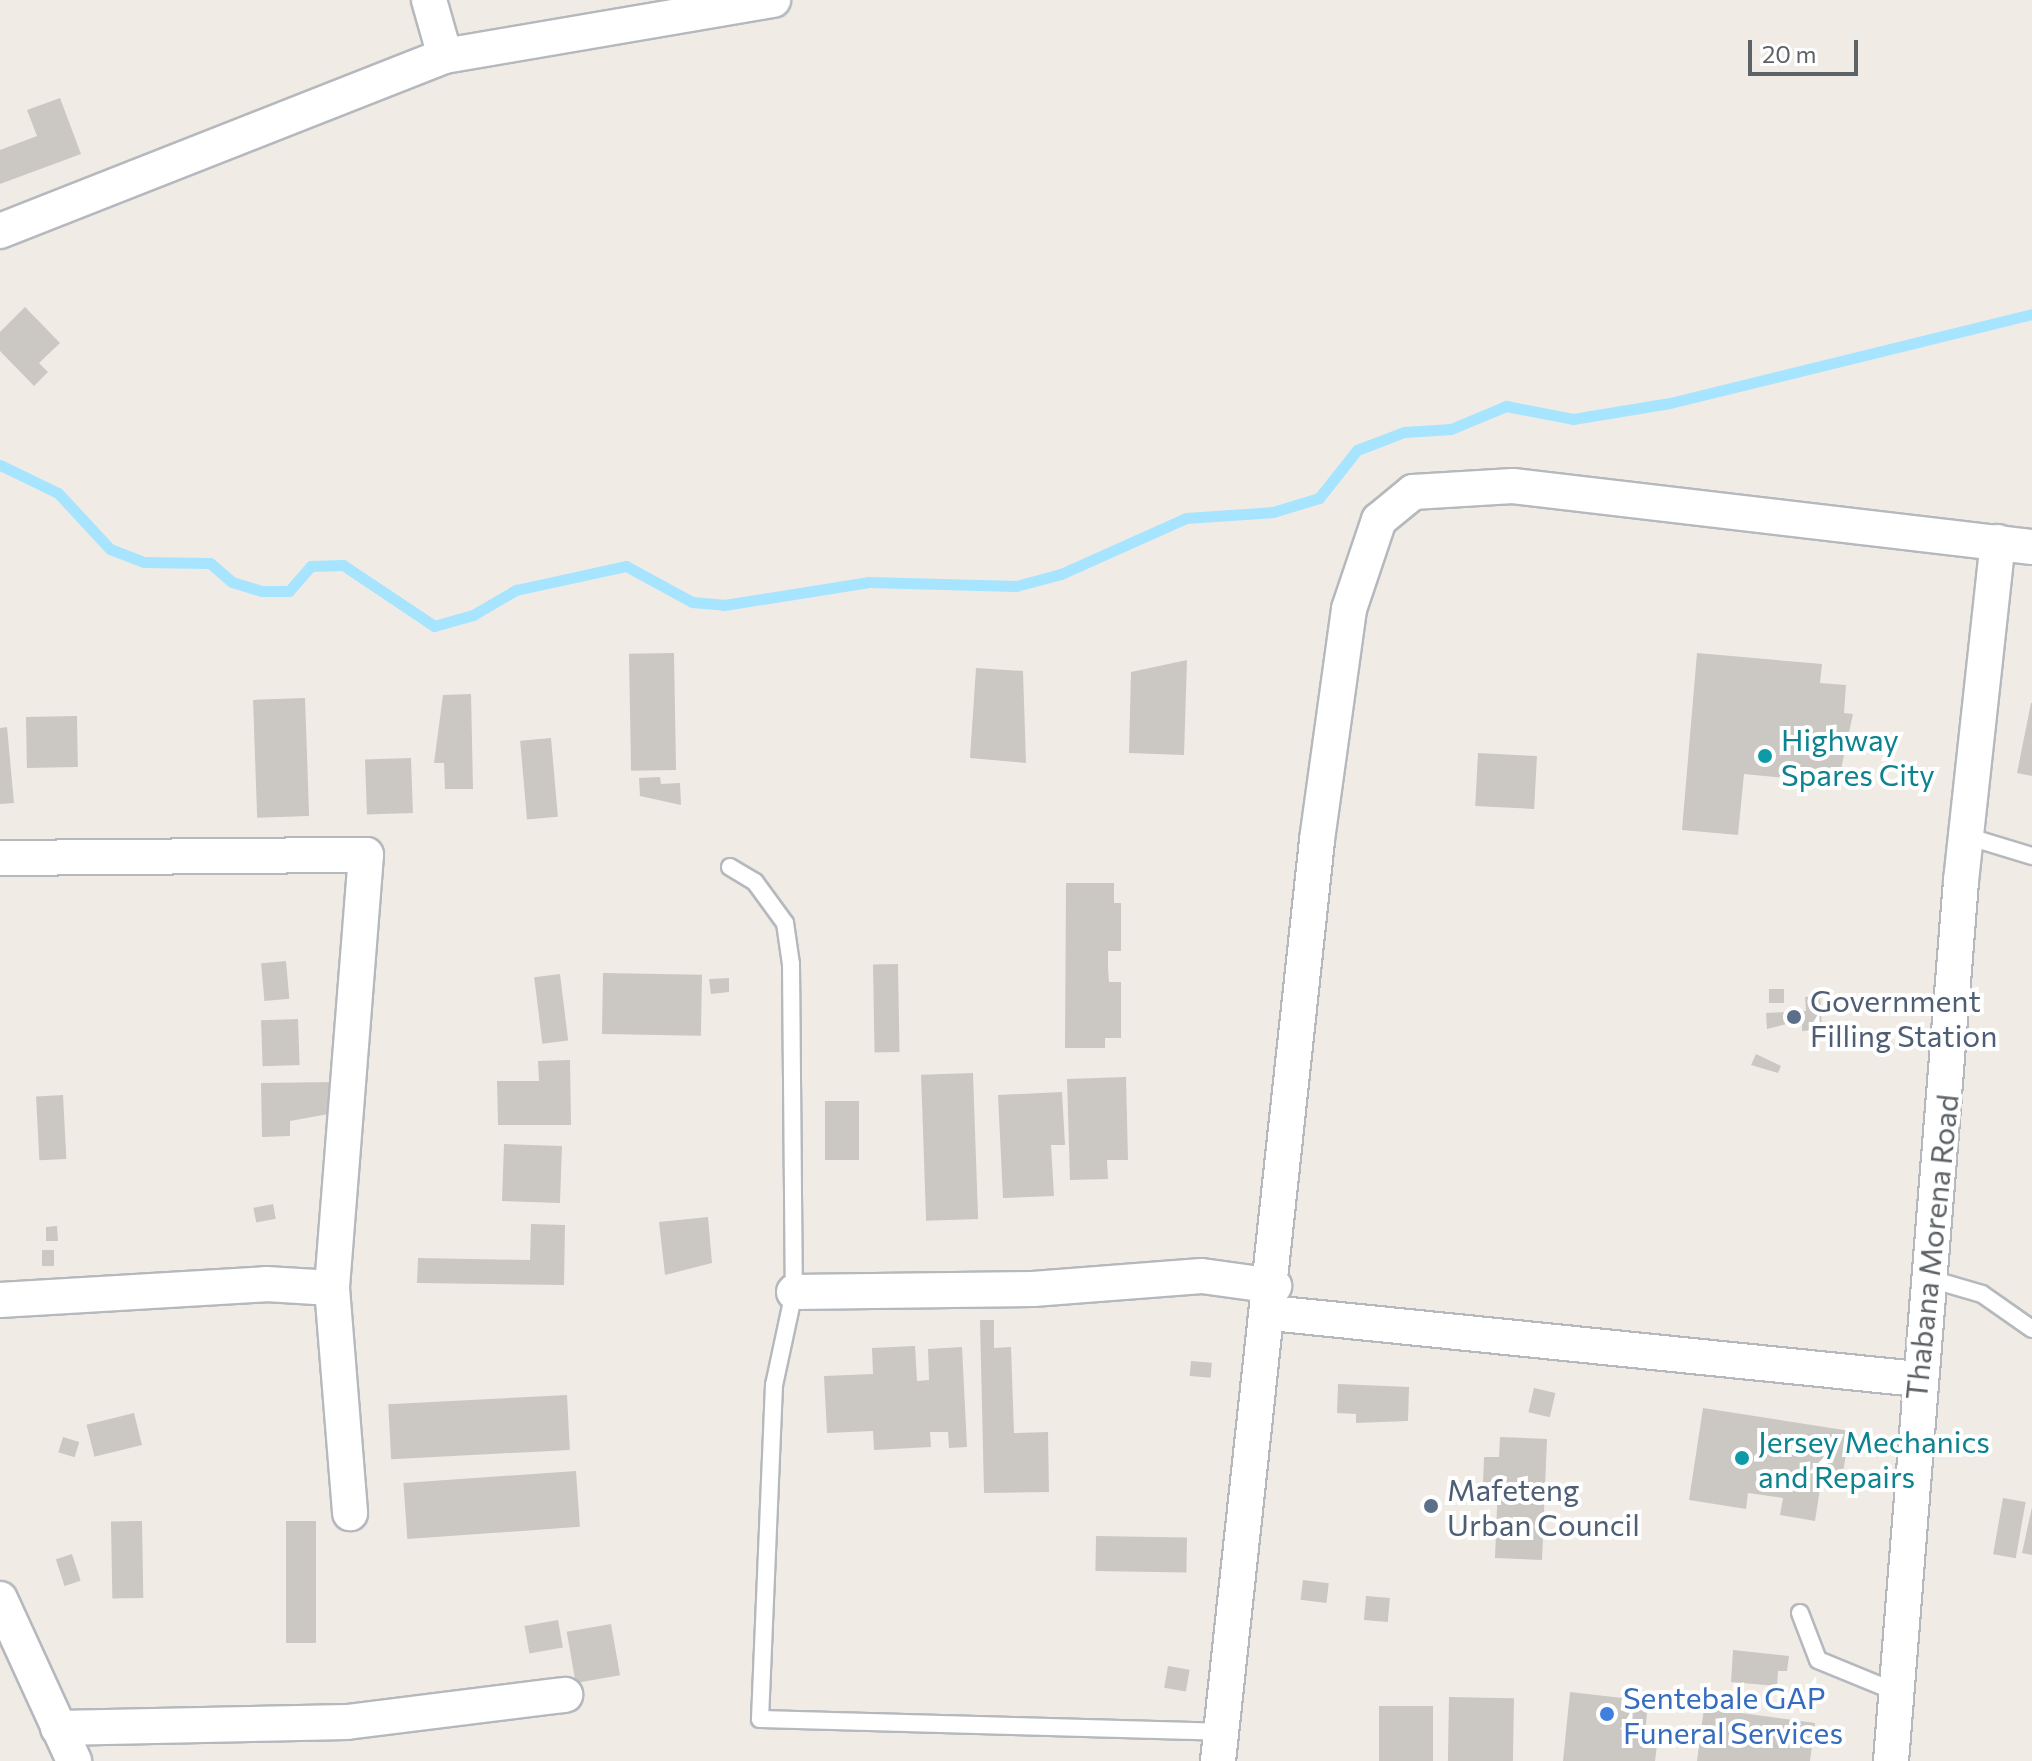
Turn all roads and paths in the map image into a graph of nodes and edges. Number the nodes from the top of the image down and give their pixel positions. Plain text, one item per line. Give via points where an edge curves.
1 (429, 0) edge
2 (773, 0) edge
3 (445, 56) junction
4 (0, 231) edge
5 (1998, 542) junction
6 (2032, 547) edge
7 (1966, 836) junction
8 (2032, 856) edge
9 (0, 858) edge
10 (730, 867) dead end
11 (1934, 1280) junction
12 (332, 1288) junction
13 (794, 1292) junction
14 (0, 1300) edge
15 (1272, 1300) junction
16 (2032, 1329) edge
17 (1917, 1379) junction
18 (350, 1513) dead end
19 (0, 1599) edge
20 (1800, 1613) dead end
21 (1896, 1692) junction
22 (565, 1695) dead end
23 (58, 1728) junction
24 (1219, 1747) edge
25 (74, 1761) edge
26 (1891, 1761) edge

1 - 3 street
2 - 3 street
3 - 4 street
5 - 6 street
5 - 7 street, Thabana Morena Road
5 - 15 street via 1513,486 1413,492 1379,520 1349,609 1319,824
7 - 8 lane
7 - 11 street, Thabana Morena Road
9 - 12 street via 366,855
10 - 13 lane via 755,882 785,923
11 - 16 lane via 1982,1294
11 - 17 street, Thabana Morena Road
12 - 14 street via 266,1284
12 - 18 street
13 - 15 street via 1033,1289 1202,1276
13 - 24 lane via 774,1385 760,1719
15 - 17 street
15 - 24 street
17 - 21 street, Thabana Morena Road
19 - 23 street
20 - 21 lane via 1818,1660
21 - 26 street, Thabana Morena Road
22 - 23 street via 347,1722
23 - 25 street

